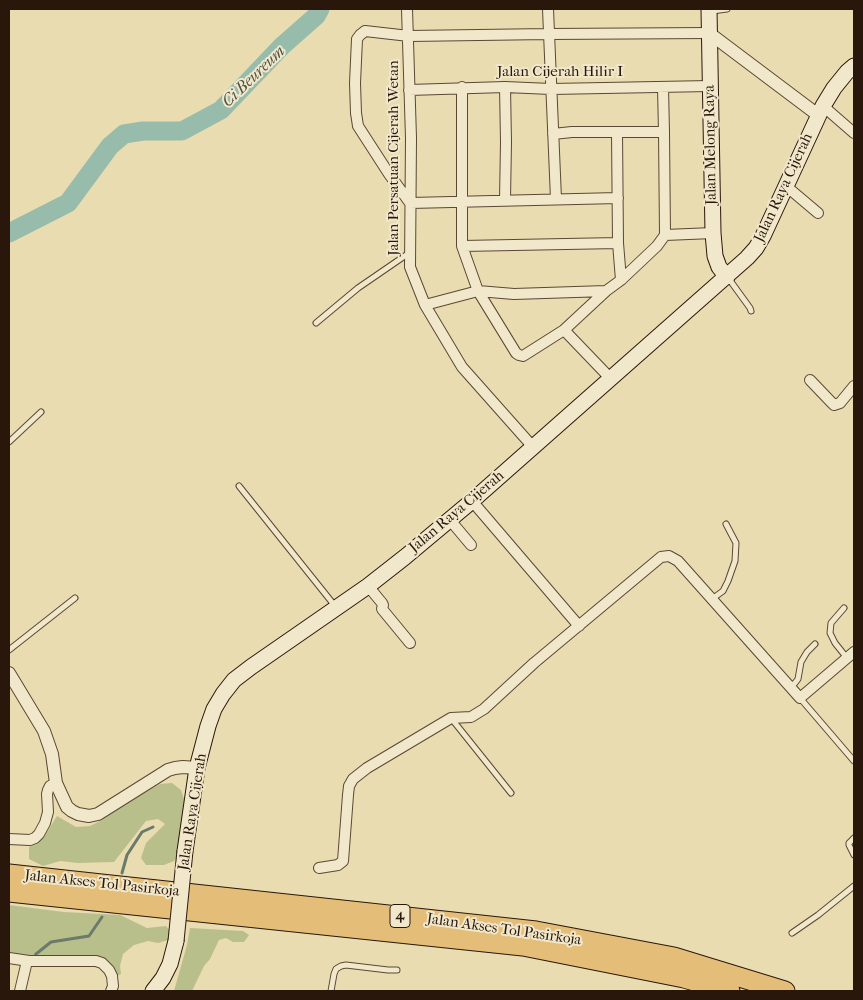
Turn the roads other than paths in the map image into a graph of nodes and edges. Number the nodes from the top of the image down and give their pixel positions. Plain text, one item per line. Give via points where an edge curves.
1 (407, 9) edge
2 (548, 9) edge
3 (718, 10) edge
4 (709, 33) junction
5 (548, 34) junction
6 (409, 36) junction
7 (854, 66) edge
8 (710, 86) junction
9 (462, 87) junction
10 (505, 87) junction
11 (663, 87) junction
12 (551, 89) junction
13 (409, 90) junction
14 (820, 111) junction
15 (617, 132) junction
16 (664, 132) junction
17 (553, 134) junction
18 (854, 134) edge
19 (786, 186) junction
20 (618, 198) junction
21 (556, 199) junction
22 (505, 200) junction
23 (461, 202) junction
24 (410, 203) junction
25 (818, 213) dead end
26 (713, 233) junction
27 (665, 235) junction
28 (618, 243) junction
29 (462, 246) junction
30 (409, 253) junction
31 (727, 277) junction
32 (621, 280) junction
33 (478, 291) junction
34 (606, 291) junction
35 (425, 305) junction
36 (751, 312) dead end
37 (316, 323) dead end
38 (564, 330) junction
39 (611, 379) junction
40 (810, 380) dead end
41 (854, 386) edge
42 (41, 412) dead end
43 (9, 442) edge
44 (534, 447) junction
45 (239, 486) dead end
46 (472, 501) junction
47 (450, 520) junction
48 (726, 524) dead end
49 (472, 544) dead end
50 (368, 586) junction
51 (75, 598) dead end
52 (712, 599) junction
53 (337, 608) junction
54 (844, 608) dead end
55 (579, 626) junction
56 (410, 643) dead end
57 (815, 644) dead end
58 (10, 647) edge
59 (850, 655) edge
60 (9, 673) edge
61 (790, 687) junction
62 (800, 698) junction
63 (451, 718) junction
64 (854, 761) edge
65 (196, 768) junction
66 (56, 783) junction
67 (511, 793) dead end
68 (854, 838) edge
69 (9, 839) edge
70 (854, 855) edge
71 (319, 868) dead end
72 (9, 874) edge
73 (854, 886) edge
74 (9, 892) edge
75 (792, 933) dead end
76 (9, 958) edge
77 (30, 961) junction
78 (397, 970) dead end
79 (20, 991) edge
80 (111, 991) edge
81 (153, 991) edge
82 (332, 991) edge
83 (730, 991) edge
84 (785, 991) edge

1 - 6 street, Jalan Persatuan Cijerah Wetan
2 - 5 street
3 - 4 main road, Jalan Melong Raya
4 - 5 street
4 - 8 main road, Jalan Melong Raya
4 - 14 street
5 - 6 street
5 - 12 street
6 - 13 street, Jalan Persatuan Cijerah Wetan
6 - 24 street via 365,31 360,34 354,83 358,126
7 - 14 main road, Jalan Raya Cijerah via 834,88
8 - 11 street, Jalan Cijerah Hilir I
8 - 26 main road, Jalan Melong Raya
9 - 10 street, Jalan Cijerah Hilir I
9 - 13 street, Jalan Cijerah Hilir I
9 - 23 street
10 - 12 street, Jalan Cijerah Hilir I
10 - 22 street
11 - 12 street, Jalan Cijerah Hilir I
11 - 16 street
12 - 17 street
13 - 24 street, Jalan Persatuan Cijerah Wetan
14 - 18 street
14 - 19 main road, Jalan Raya Cijerah
15 - 16 street
15 - 17 street
15 - 20 street
16 - 27 street
17 - 21 street
19 - 25 street
19 - 31 main road, Jalan Raya Cijerah via 756,248
20 - 21 street
20 - 28 street
21 - 22 street
22 - 23 street
23 - 24 street
23 - 29 street
24 - 30 street, Jalan Persatuan Cijerah Wetan
26 - 27 street
26 - 31 main road, Jalan Melong Raya via 715,256
27 - 32 street
28 - 29 street
28 - 32 street
29 - 33 street
30 - 35 street, Jalan Persatuan Cijerah Wetan via 412,274
30 - 37 lane via 358,288
31 - 36 lane
31 - 39 main road, Jalan Raya Cijerah
32 - 34 street
33 - 34 street via 514,294
33 - 35 street
33 - 38 street via 519,355 523,356
34 - 38 street
35 - 44 street, Jalan Persatuan Cijerah Wetan via 462,367
38 - 39 street
39 - 44 main road, Jalan Raya Cijerah
40 - 41 street via 834,404 840,403
42 - 43 lane
44 - 46 main road, Jalan Raya Cijerah
45 - 53 lane
46 - 47 main road, Jalan Raya Cijerah
46 - 55 street
47 - 49 street
47 - 50 main road, Jalan Raya Cijerah
48 - 52 lane via 736,543 735,561 723,591
50 - 53 main road, Jalan Raya Cijerah
50 - 56 street
51 - 58 lane
52 - 55 street via 678,561 669,556 644,570
52 - 61 street
53 - 65 main road, Jalan Raya Cijerah via 234,680 214,709
54 - 59 lane via 831,623 830,633 835,643
55 - 63 street via 484,709 471,717
57 - 61 lane via 801,662 798,679
59 - 62 street
60 - 66 street via 44,731 52,754
61 - 62 street
62 - 64 lane
63 - 67 lane
63 - 71 street via 353,778 349,786 343,860 333,867
65 - 66 street via 168,770 107,809 89,816 67,807
65 - 81 main road, Jalan Raya Cijerah, bridge via 176,941 170,964
66 - 69 street via 48,790 48,812 35,838
68 - 70 lane via 848,845
72 - 84 highway, Jalan Akses Tol Pasirkoja / 4 via 536,931 674,957
73 - 75 lane
74 - 83 highway, Jalan Akses Tol Pasirkoja / 4 via 524,946 684,978
76 - 77 street
77 - 79 street
77 - 80 street via 102,963 112,976
78 - 82 lane via 340,966 334,974

